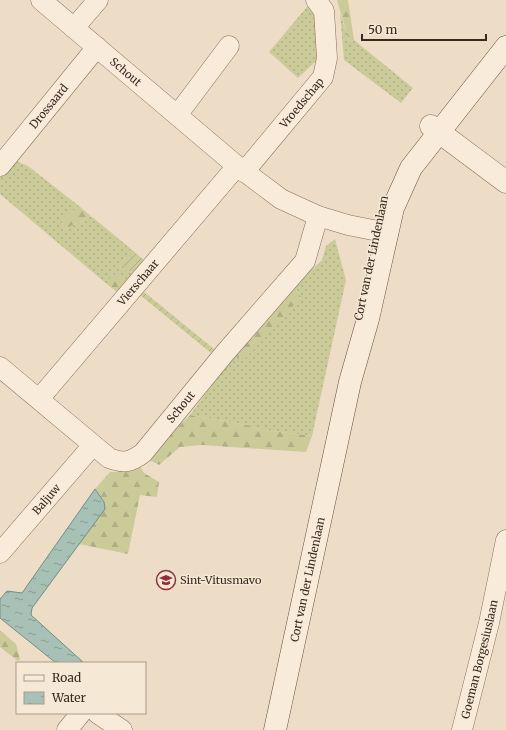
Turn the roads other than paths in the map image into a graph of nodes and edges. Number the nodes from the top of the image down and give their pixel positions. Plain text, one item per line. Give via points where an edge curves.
1 (41, 0) edge
2 (98, 0) edge
3 (316, 0) edge
4 (74, 28) junction
5 (506, 30) edge
6 (229, 46) dead end
7 (97, 47) junction
8 (506, 47) edge
9 (178, 114) junction
10 (435, 128) junction
11 (0, 166) edge
12 (241, 169) junction
13 (506, 182) edge
14 (318, 216) junction
15 (382, 232) junction
16 (0, 367) edge
17 (39, 399) junction
18 (93, 445) junction
19 (506, 540) edge
20 (0, 554) edge
21 (80, 714) edge
22 (98, 714) edge
23 (67, 730) edge
24 (122, 730) edge
25 (275, 730) edge
26 (462, 730) edge

1 - 4 street, Schout
2 - 4 street
3 - 12 street, Vroedschap via 324,11 327,58 323,77
4 - 7 street, Schout
5 - 10 main road, Cort van der Lindenlaan
6 - 9 street
7 - 9 street, Schout
7 - 11 street, Drossaard
8 - 10 main road, Cort van der Lindenlaan
9 - 12 street, Schout
10 - 13 main road
10 - 15 main road, Cort van der Lindenlaan via 403,159 384,191
12 - 14 street, Schout via 281,199
12 - 17 street, Vierschaar
14 - 15 street, Schout
14 - 18 street, Schout via 305,260 143,453 133,461 120,463
15 - 25 main road, Cort van der Lindenlaan via 362,292 351,354 350,382
16 - 17 street, Schout
17 - 18 street, Schout
18 - 20 street, Baljuw
19 - 26 street, Goeman Borgesiuslaan via 489,623
21 - 23 street
22 - 24 street

